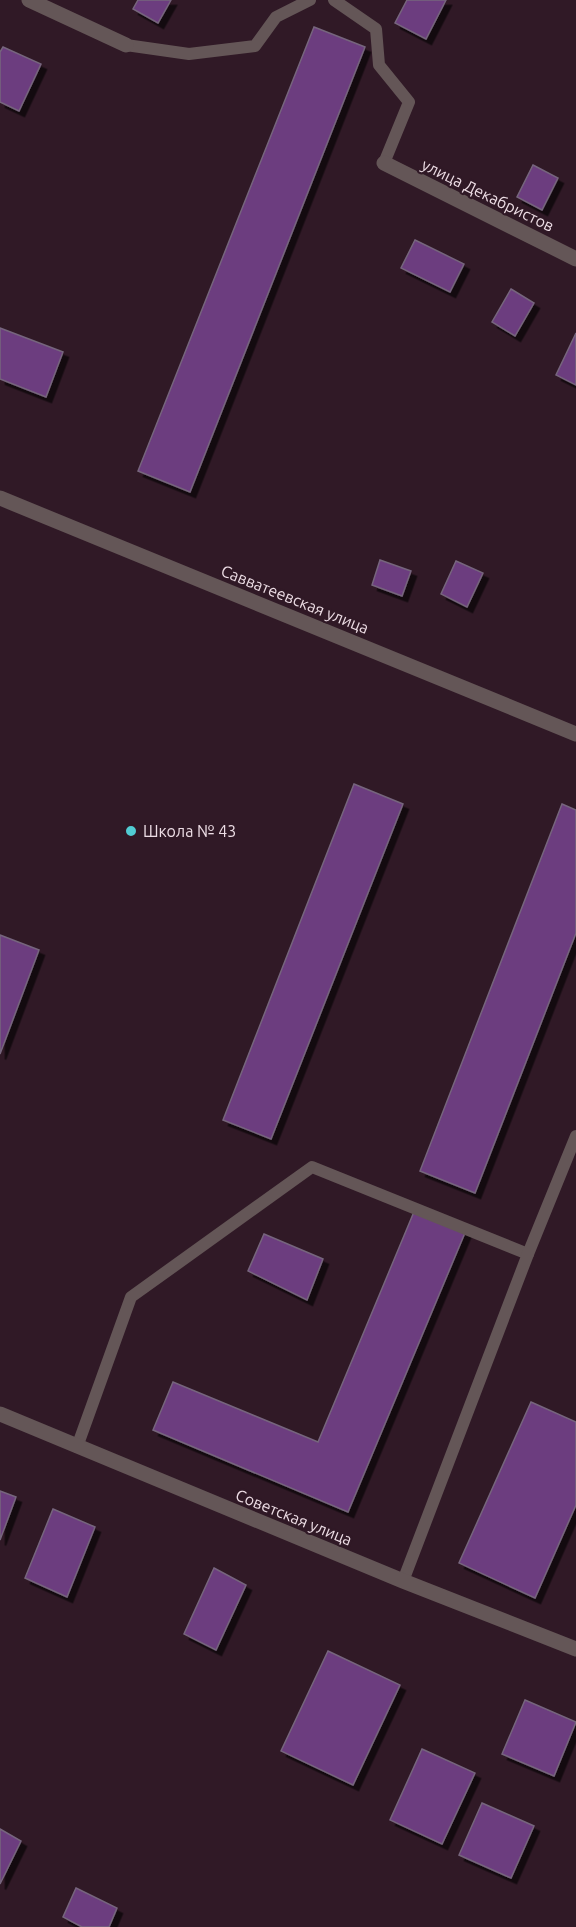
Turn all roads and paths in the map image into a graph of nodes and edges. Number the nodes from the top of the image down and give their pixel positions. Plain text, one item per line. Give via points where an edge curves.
1 (29, 0) edge
2 (310, 0) edge
3 (334, 0) edge
4 (126, 45) joint
5 (384, 163) joint
6 (576, 259) edge
7 (0, 498) edge
8 (576, 734) edge
9 (576, 1136) edge
10 (528, 1254) junction
11 (0, 1414) edge
12 (77, 1447) junction
13 (403, 1581) junction
14 (576, 1648) edge

1 - 4 street
2 - 4 lane via 276,18 255,46 189,54
3 - 5 lane via 376,29 379,65 409,102
5 - 6 street, улица Декабристов
7 - 8 street, Савватеевская улица
9 - 10 lane
10 - 12 lane via 312,1167 130,1297
10 - 13 lane
11 - 12 street, Советская улица
12 - 13 street, Советская улица
13 - 14 street, Советская улица

